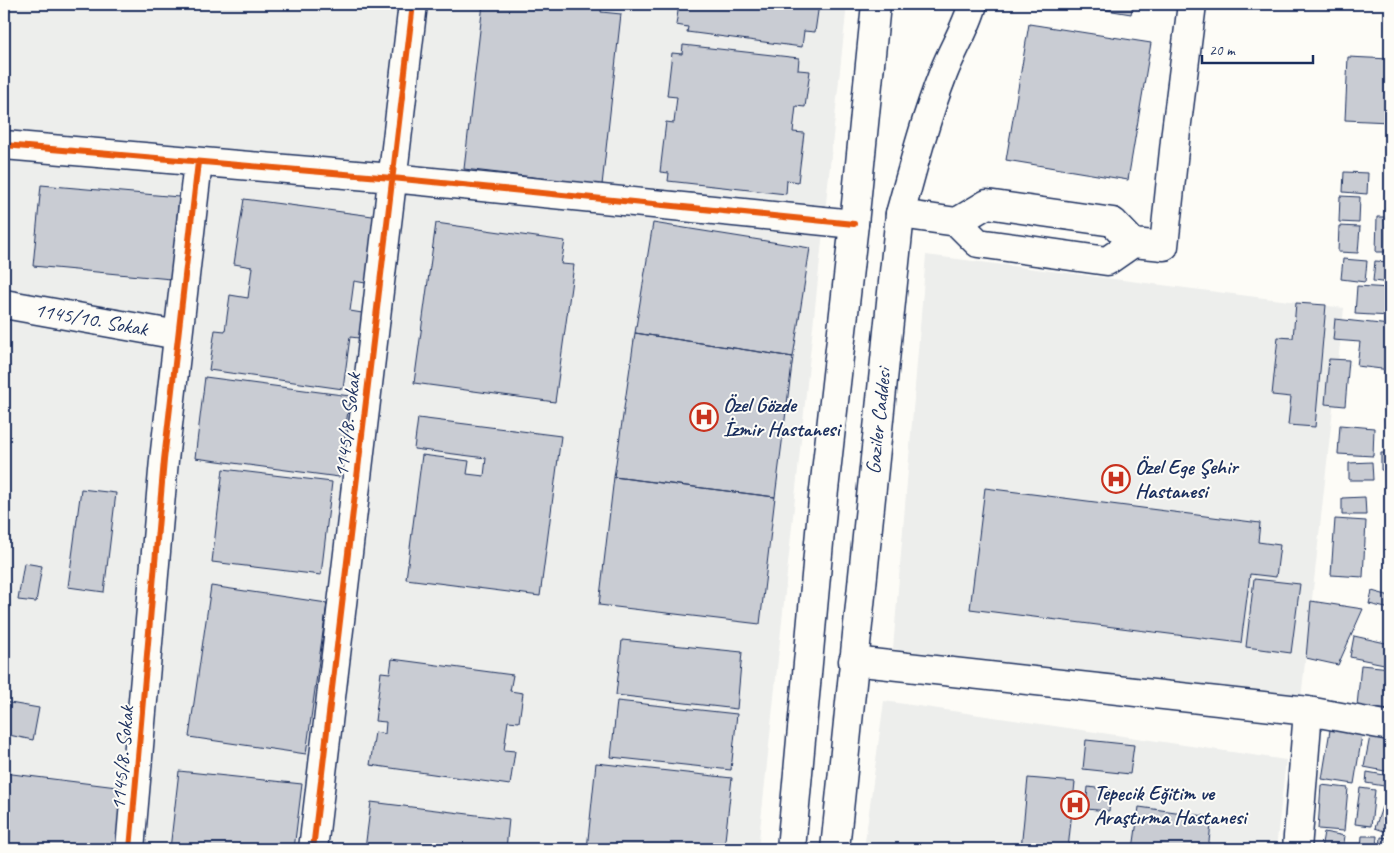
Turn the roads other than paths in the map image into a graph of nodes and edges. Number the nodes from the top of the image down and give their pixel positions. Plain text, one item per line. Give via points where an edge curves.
1 (413, 4) edge
2 (876, 4) edge
3 (973, 4) edge
4 (1192, 4) edge
5 (4, 145) edge
6 (198, 162) junction
7 (392, 178) junction
8 (900, 214) junction
9 (958, 222) junction
10 (854, 224) junction
11 (1133, 243) junction
12 (4, 304) edge
13 (178, 335) junction
14 (853, 661) junction
15 (1308, 711) junction
16 (1390, 726) edge
17 (130, 849) edge
18 (313, 849) edge
19 (791, 849) edge
20 (834, 849) edge
21 (1297, 849) edge

1 - 7 street, 1145/8. Sokak
2 - 10 street
3 - 8 street, Gaziler Caddesi via 943,73
4 - 11 street via 1164,246
5 - 6 street
6 - 7 street
6 - 13 street, 1145/8. Sokak
7 - 10 street
7 - 18 street, 1145/8. Sokak
8 - 9 street
8 - 14 street, Gaziler Caddesi
9 - 11 street via 987,204 1113,222
9 - 11 street via 978,243 1107,261
10 - 19 street via 823,499
12 - 13 street, 1145/10. Sokak
13 - 17 street, 1145/8. Sokak
14 - 15 street
14 - 20 street, Gaziler Caddesi
15 - 16 street
15 - 21 street

